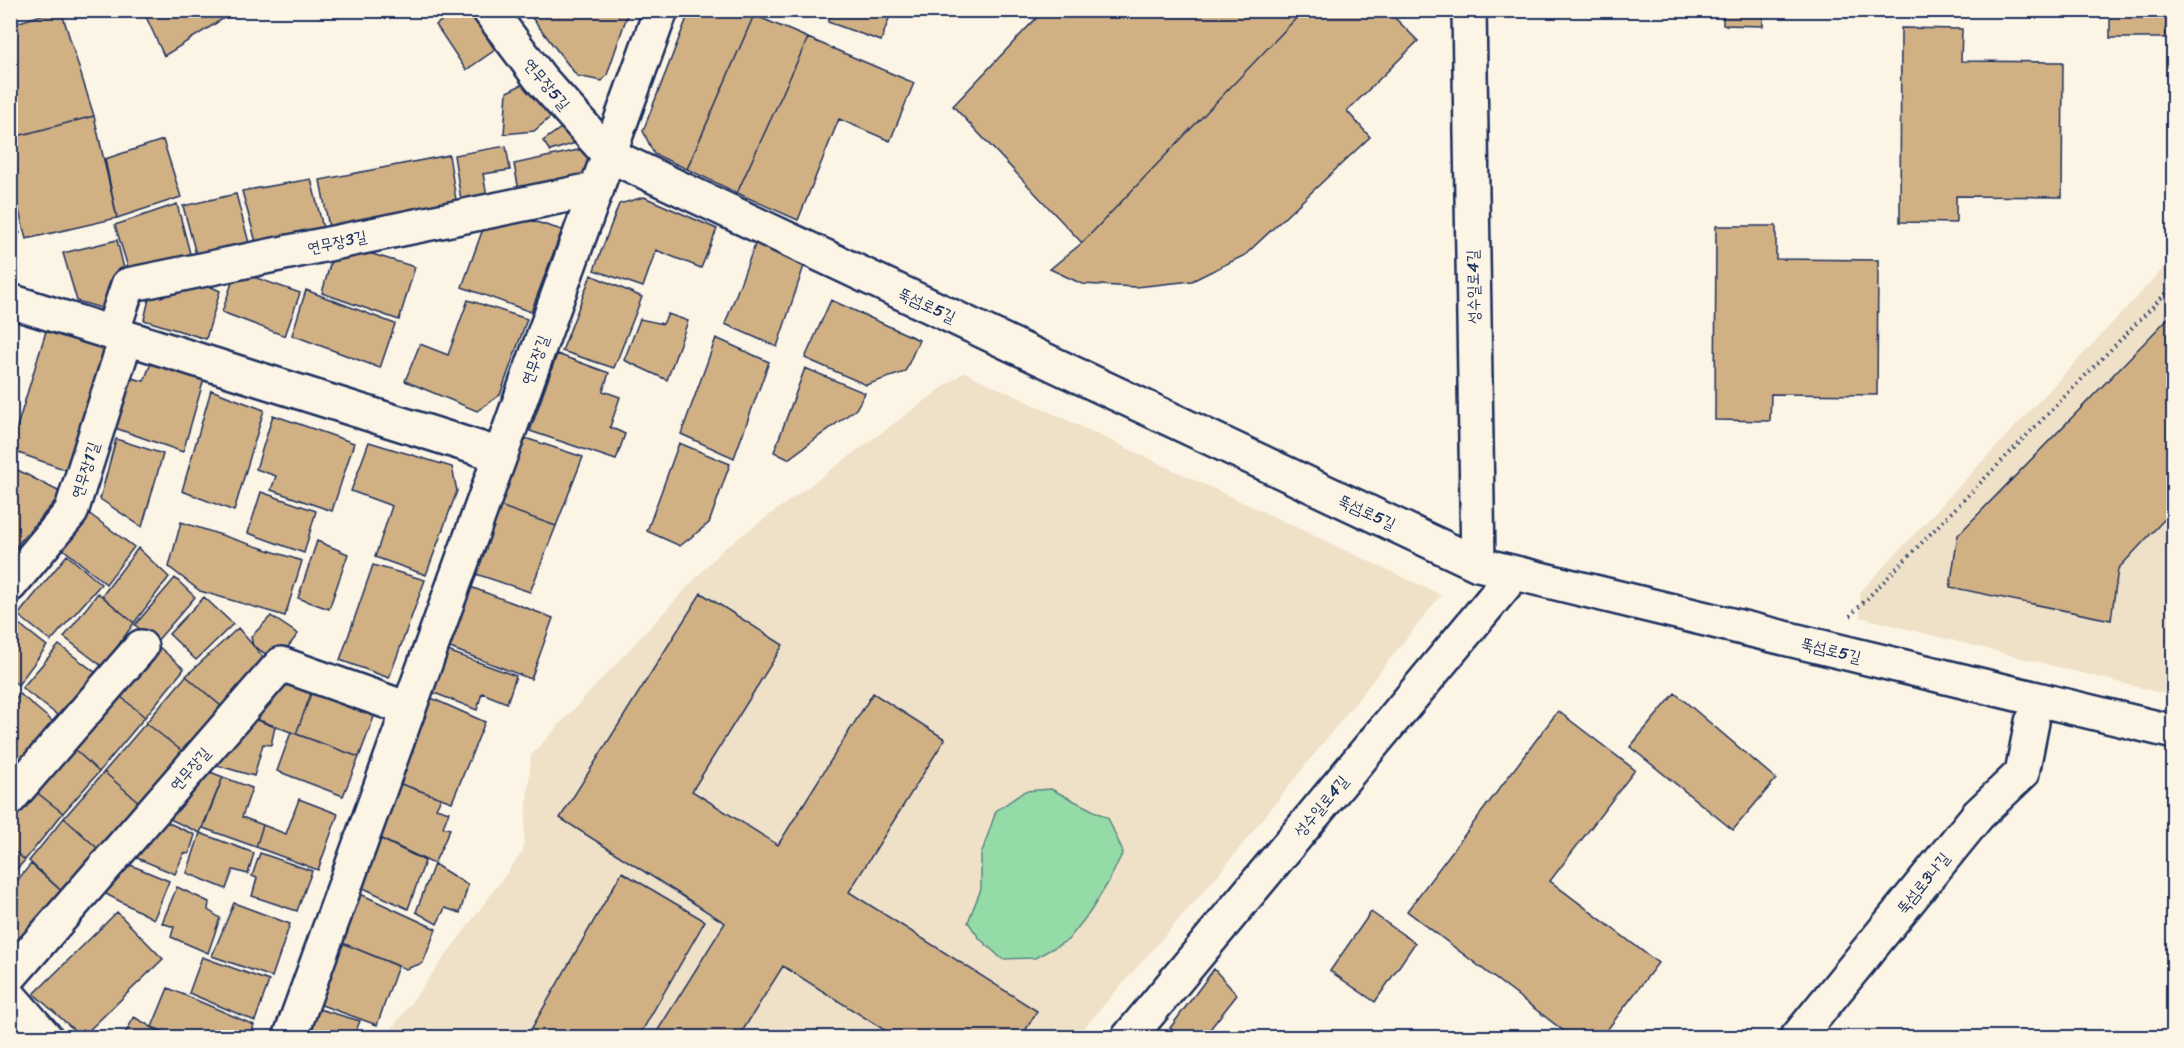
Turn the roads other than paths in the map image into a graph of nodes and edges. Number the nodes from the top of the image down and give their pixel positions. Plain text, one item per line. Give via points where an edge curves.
1 (489, 10) edge
2 (662, 10) edge
3 (1469, 10) edge
4 (609, 155) junction
5 (597, 189) junction
6 (10, 301) edge
7 (119, 335) junction
8 (500, 455) junction
9 (1478, 564) junction
10 (1514, 574) junction
11 (10, 585) edge
12 (141, 648) dead end
13 (408, 709) junction
14 (2032, 722) dead end
15 (2174, 732) edge
16 (10, 798) edge
17 (10, 976) edge
18 (10, 997) edge
19 (46, 1038) edge
20 (290, 1038) edge
21 (1128, 1038) edge
22 (1797, 1038) edge

1 - 4 street, 연무장5길 via 540,78
2 - 4 street, 연무장길
3 - 9 street, 성수일로4길
4 - 5 street, 연무장길
4 - 9 street, 뚝섬로5길
5 - 7 street, 연무장3길 via 128,285
5 - 8 street, 연무장길
6 - 7 street
7 - 8 street
7 - 11 street, 연무장1길 via 71,512
8 - 13 street, 연무장길
9 - 10 street, 뚝섬로5길
10 - 15 street, 뚝섬로5길
10 - 21 street, 성수일로4길
12 - 16 street
13 - 17 street, 연무장길 via 281,664
13 - 20 street, 연무장길
14 - 22 street, 뚝섬로3나길 via 2022,773 1978,815
18 - 19 street

